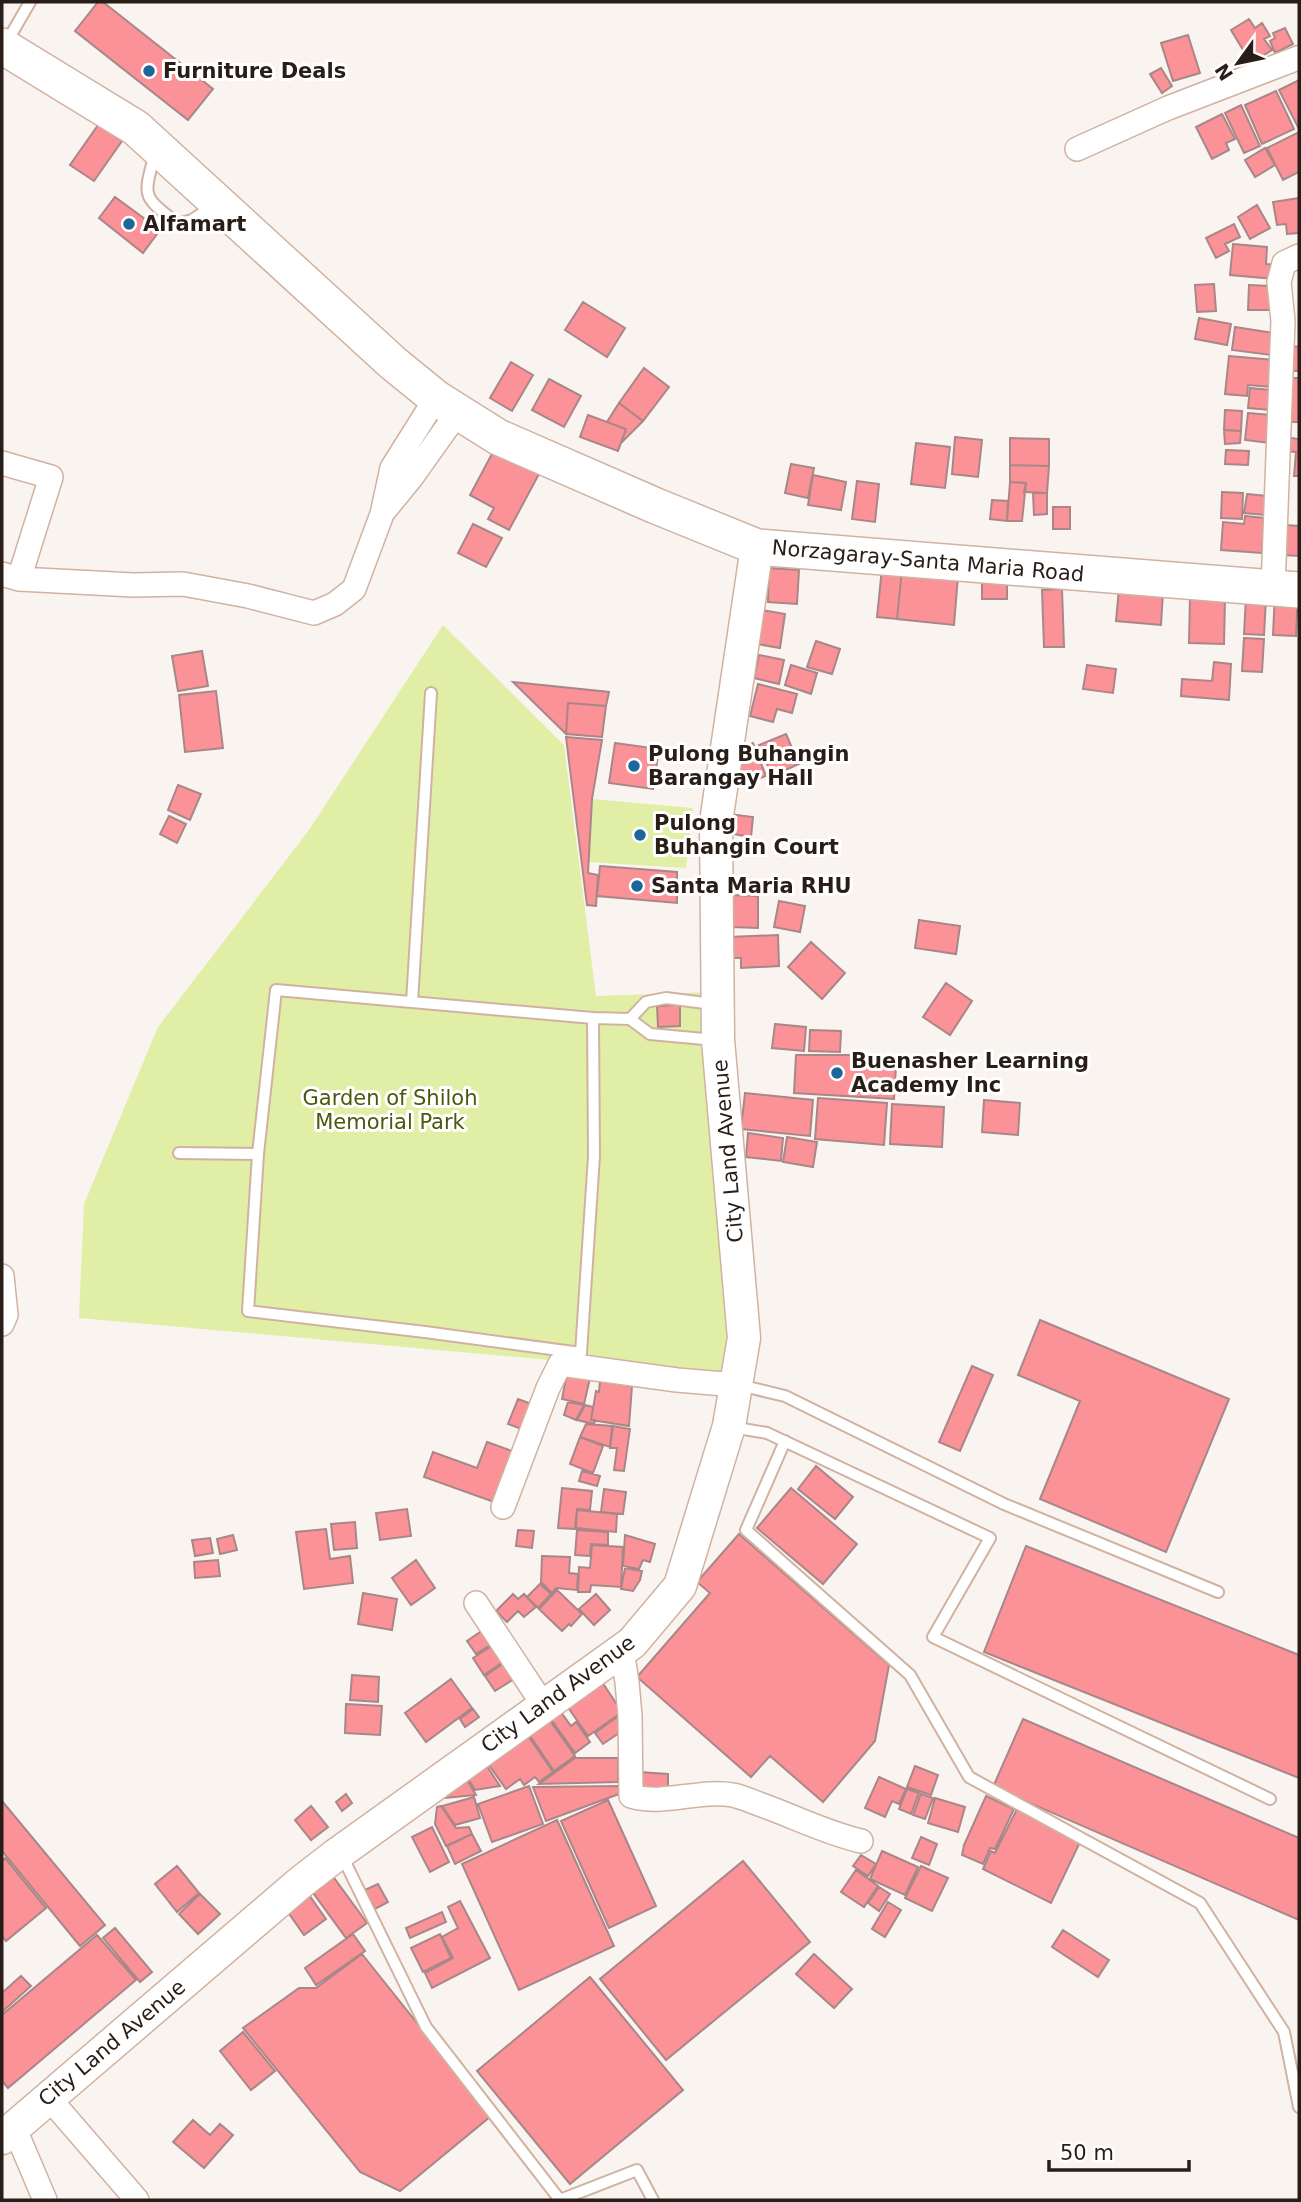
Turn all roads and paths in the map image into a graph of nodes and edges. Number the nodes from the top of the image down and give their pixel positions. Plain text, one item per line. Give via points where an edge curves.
1 (30, 2) edge
2 (3, 47) edge
3 (1299, 59) edge
4 (156, 146) junction
5 (1077, 149) dead end
6 (218, 203) junction
7 (1299, 256) edge
8 (1291, 321) edge
9 (447, 405) junction
10 (2, 463) edge
11 (757, 547) junction
12 (10, 577) edge
13 (1286, 590) edge
14 (431, 693) dead end
15 (412, 1002) junction
16 (716, 1004) junction
17 (593, 1018) junction
18 (630, 1019) junction
19 (718, 1041) junction
20 (178, 1153) dead end
21 (258, 1154) junction
22 (2, 1276) edge
23 (2, 1324) edge
24 (736, 1385) junction
25 (729, 1426) junction
26 (785, 1441) junction
27 (502, 1507) dead end
28 (1218, 1591) dead end
29 (476, 1603) dead end
30 (621, 1651) junction
31 (544, 1706) junction
32 (1270, 1799) dead end
33 (861, 1842) dead end
34 (336, 1855) junction
35 (48, 2097) junction
36 (1299, 2106) edge
37 (8, 2132) edge
38 (45, 2200) edge
39 (138, 2200) edge
40 (653, 2200) edge

1 - 2 lane
2 - 4 main road, Norzagaray-Santa Maria Road via 136,128
3 - 5 street via 1168,108
4 - 6 main road, Norzagaray-Santa Maria Road
4 - 6 lane via 146,190 151,203 178,224
6 - 9 main road, Norzagaray-Santa Maria Road via 393,363
7 - 8 street via 1284,264 1279,282
8 - 13 street
9 - 11 main road, Norzagaray-Santa Maria Road via 498,437
9 - 12 street via 392,468 382,514 354,589 314,613 183,584
10 - 12 street via 51,477
11 - 13 main road, Norzagaray-Santa Maria Road
11 - 16 street, City Land Avenue via 716,822
14 - 15 lane
15 - 17 lane
15 - 21 lane via 276,990
16 - 18 lane via 666,998 646,1002
16 - 19 street, City Land Avenue
17 - 18 lane
17 - 21 lane via 594,1156 581,1353 248,1311
18 - 19 lane via 650,1034
19 - 24 street, City Land Avenue via 744,1338
20 - 21 lane
22 - 23 street via 6,1315
24 - 25 street, City Land Avenue
24 - 27 street via 560,1364
24 - 28 lane via 785,1396 1004,1504
25 - 26 lane
25 - 30 street, City Land Avenue via 680,1586
26 - 32 lane via 990,1538 933,1637
26 - 36 lane via 746,1530 910,1675 969,1777 1200,1903 1284,2032
29 - 31 street
30 - 31 street, City Land Avenue
30 - 33 street via 630,1716 631,1796 643,1800 734,1795
31 - 34 street, City Land Avenue
34 - 35 street, City Land Avenue
34 - 40 lane via 346,1864 426,2027 560,2200 637,2170
35 - 37 street, City Land Avenue
35 - 39 street
37 - 38 street

